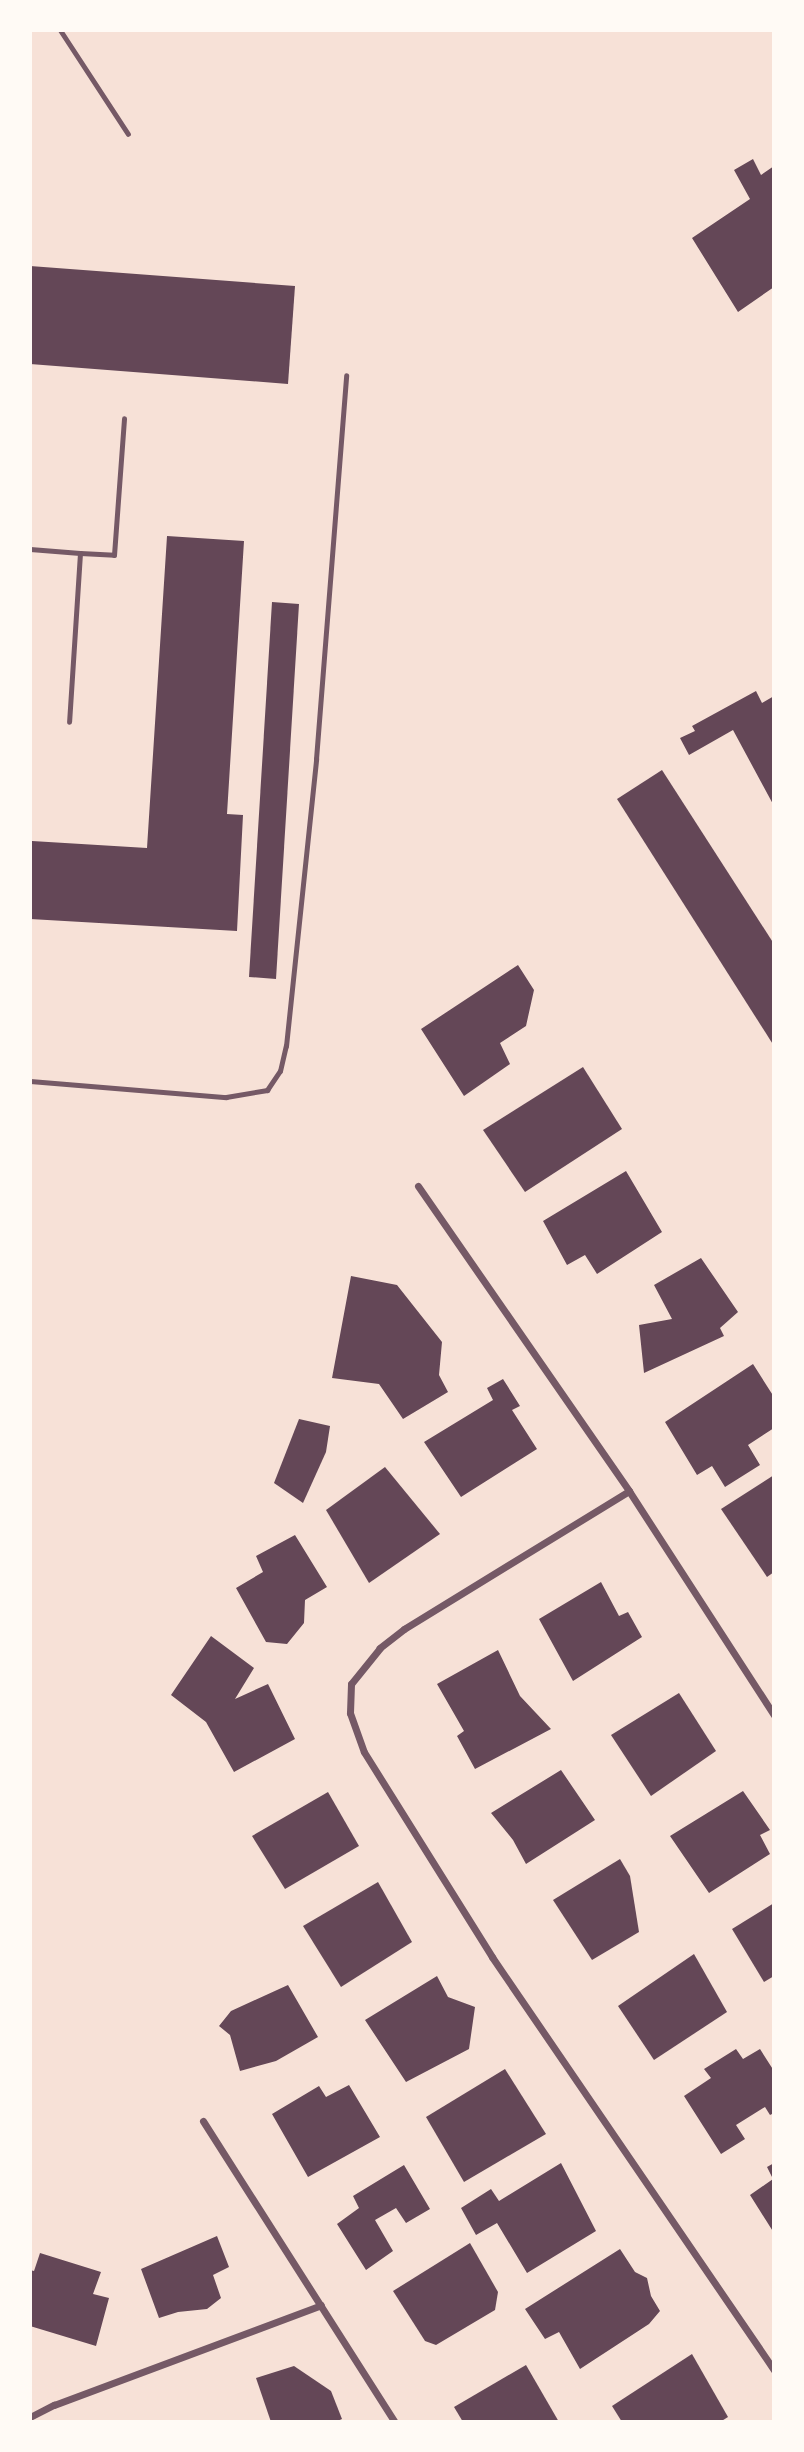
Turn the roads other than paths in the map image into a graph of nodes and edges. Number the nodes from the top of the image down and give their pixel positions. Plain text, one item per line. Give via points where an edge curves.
1 (60, 30) edge
2 (128, 134) dead end
3 (346, 375) dead end
4 (124, 418) dead end
5 (30, 549) edge
6 (80, 553) junction
7 (69, 722) dead end
8 (30, 1081) edge
9 (418, 1186) dead end
10 (629, 1491) junction
11 (774, 1715) edge
12 (203, 2121) dead end
13 (321, 2305) junction
14 (774, 2370) edge
15 (30, 2417) edge
16 (395, 2422) edge

1 - 2 lane
3 - 8 lane via 316,759 280,1071 267,1090 226,1097
4 - 6 lane via 114,555
5 - 6 lane
6 - 7 lane
9 - 10 street
10 - 11 street
10 - 14 street via 380,1648 351,1684 350,1713 364,1752 492,1957
12 - 13 street
13 - 15 street via 54,2404
13 - 16 street

